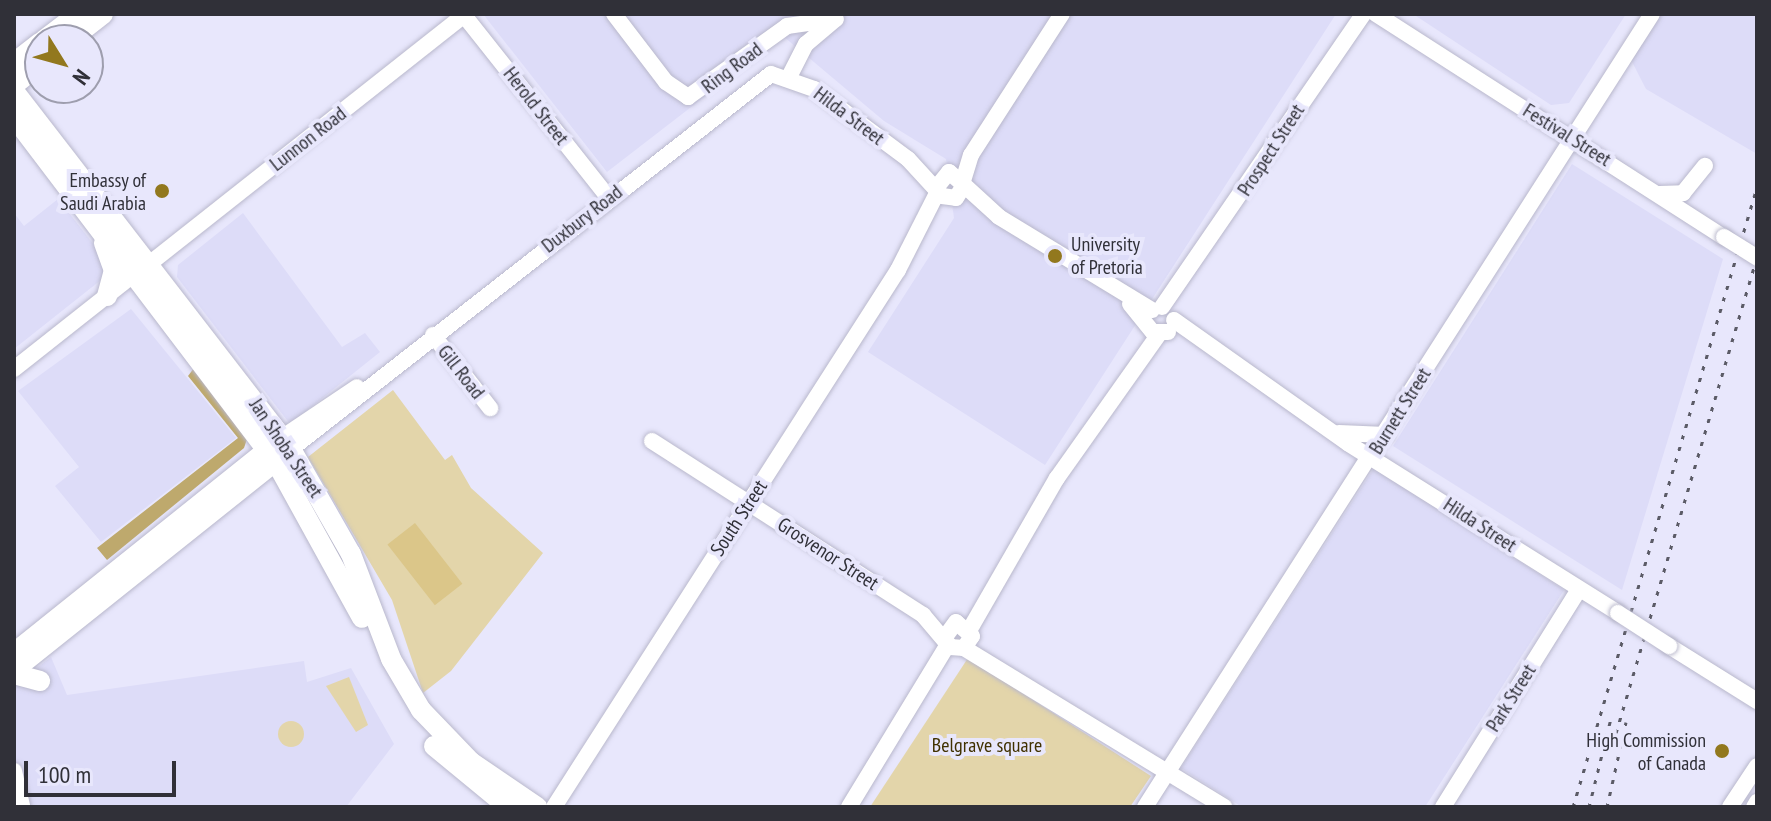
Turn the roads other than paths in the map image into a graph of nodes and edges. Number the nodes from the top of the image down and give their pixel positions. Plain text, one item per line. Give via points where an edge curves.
1 (465, 14) edge
2 (614, 14) edge
3 (1062, 14) edge
4 (1363, 14) edge
5 (1376, 14) edge
6 (1652, 14) edge
7 (840, 16) edge
8 (790, 75) junction
9 (14, 88) edge
10 (1595, 104) junction
11 (14, 117) edge
12 (1572, 139) junction
13 (1597, 154) junction
14 (1705, 166) dead end
15 (950, 186) junction
16 (1658, 194) junction
17 (609, 198) junction
18 (94, 218) junction
19 (1511, 236) junction
20 (1757, 258) edge
21 (143, 268) junction
22 (107, 296) junction
23 (172, 318) junction
24 (1160, 321) junction
25 (433, 335) junction
26 (14, 369) edge
27 (490, 408) dead end
28 (1338, 433) junction
29 (1386, 435) junction
30 (652, 441) dead end
31 (279, 450) junction
32 (1372, 456) junction
33 (247, 484) junction
34 (748, 503) junction
35 (313, 520) junction
36 (1579, 589) junction
37 (958, 636) junction
38 (20, 656) edge
39 (14, 672) edge
40 (40, 681) dead end
41 (1757, 701) edge
42 (1757, 766) edge
43 (14, 771) edge
44 (1168, 772) junction
45 (22, 807) edge
46 (508, 807) edge
47 (537, 807) edge
48 (554, 807) edge
49 (849, 807) edge
50 (1145, 807) edge
51 (1224, 807) edge
52 (1443, 807) edge
53 (1730, 807) edge

1 - 17 street, Herold Street
1 - 21 street, Lunnon Road
2 - 7 street, Ring Road via 666,82 688,97 787,26
3 - 15 street, South Street
4 - 24 street, Prospect Street
5 - 12 street, Festival Street
6 - 10 street, Burnett Street
7 - 8 street, Ring Road via 806,44
8 - 15 street, Hilda Street
8 - 17 street, Duxbury Road via 755,83
9 - 21 main road, Jan Shoba Street
10 - 12 street, Burnett Street
10 - 13 street via 1589,135
11 - 18 main road, Jan Shoba Street
12 - 13 street, Festival Street
12 - 19 street, Burnett Street
13 - 16 street, Festival Street
13 - 19 street via 1568,163
14 - 16 street via 1683,193
15 - 24 street, Hilda Street
15 - 34 street, South Street
16 - 20 street, Festival Street, bridge
17 - 25 street, Duxbury Road
18 - 21 main road, Jan Shoba Street
18 - 22 main road via 114,265
19 - 29 street, Burnett Street
21 - 22 street, Lunnon Road
21 - 23 main road
21 - 31 main road, Jan Shoba Street
22 - 23 main road via 131,289
22 - 26 street, Lunnon Road
23 - 31 main road, Jan Shoba Street
24 - 28 street, Hilda Street
24 - 37 street, Prospect Street
25 - 27 street, Gill Road
25 - 31 street, Duxbury Road
28 - 29 street
28 - 32 street, Hilda Street
29 - 32 street, Burnett Street
30 - 34 street, Grosvenor Street
31 - 33 main road, Duxbury Road
31 - 35 main road, Jan Shoba Street
31 - 38 main road, Duxbury Road via 63,614
31 - 47 main road, Jan Shoba Street via 351,554 391,659 421,710 471,762
32 - 36 street, Hilda Street
32 - 44 street, Burnett Street
33 - 35 main road via 276,486
33 - 38 main road, Duxbury Road
34 - 37 street, Grosvenor Street
34 - 48 street, South Street
35 - 46 main road, Jan Shoba Street via 419,728 468,779
36 - 41 street, Hilda Street, bridge
36 - 52 street, Park Street
37 - 44 street, Grosvenor Street
37 - 49 street, Prospect Street
38 - 39 main road, Duxbury Road
39 - 40 main road
42 - 53 street
43 - 45 street
44 - 50 street, Burnett Street
44 - 51 street, Grosvenor Street

